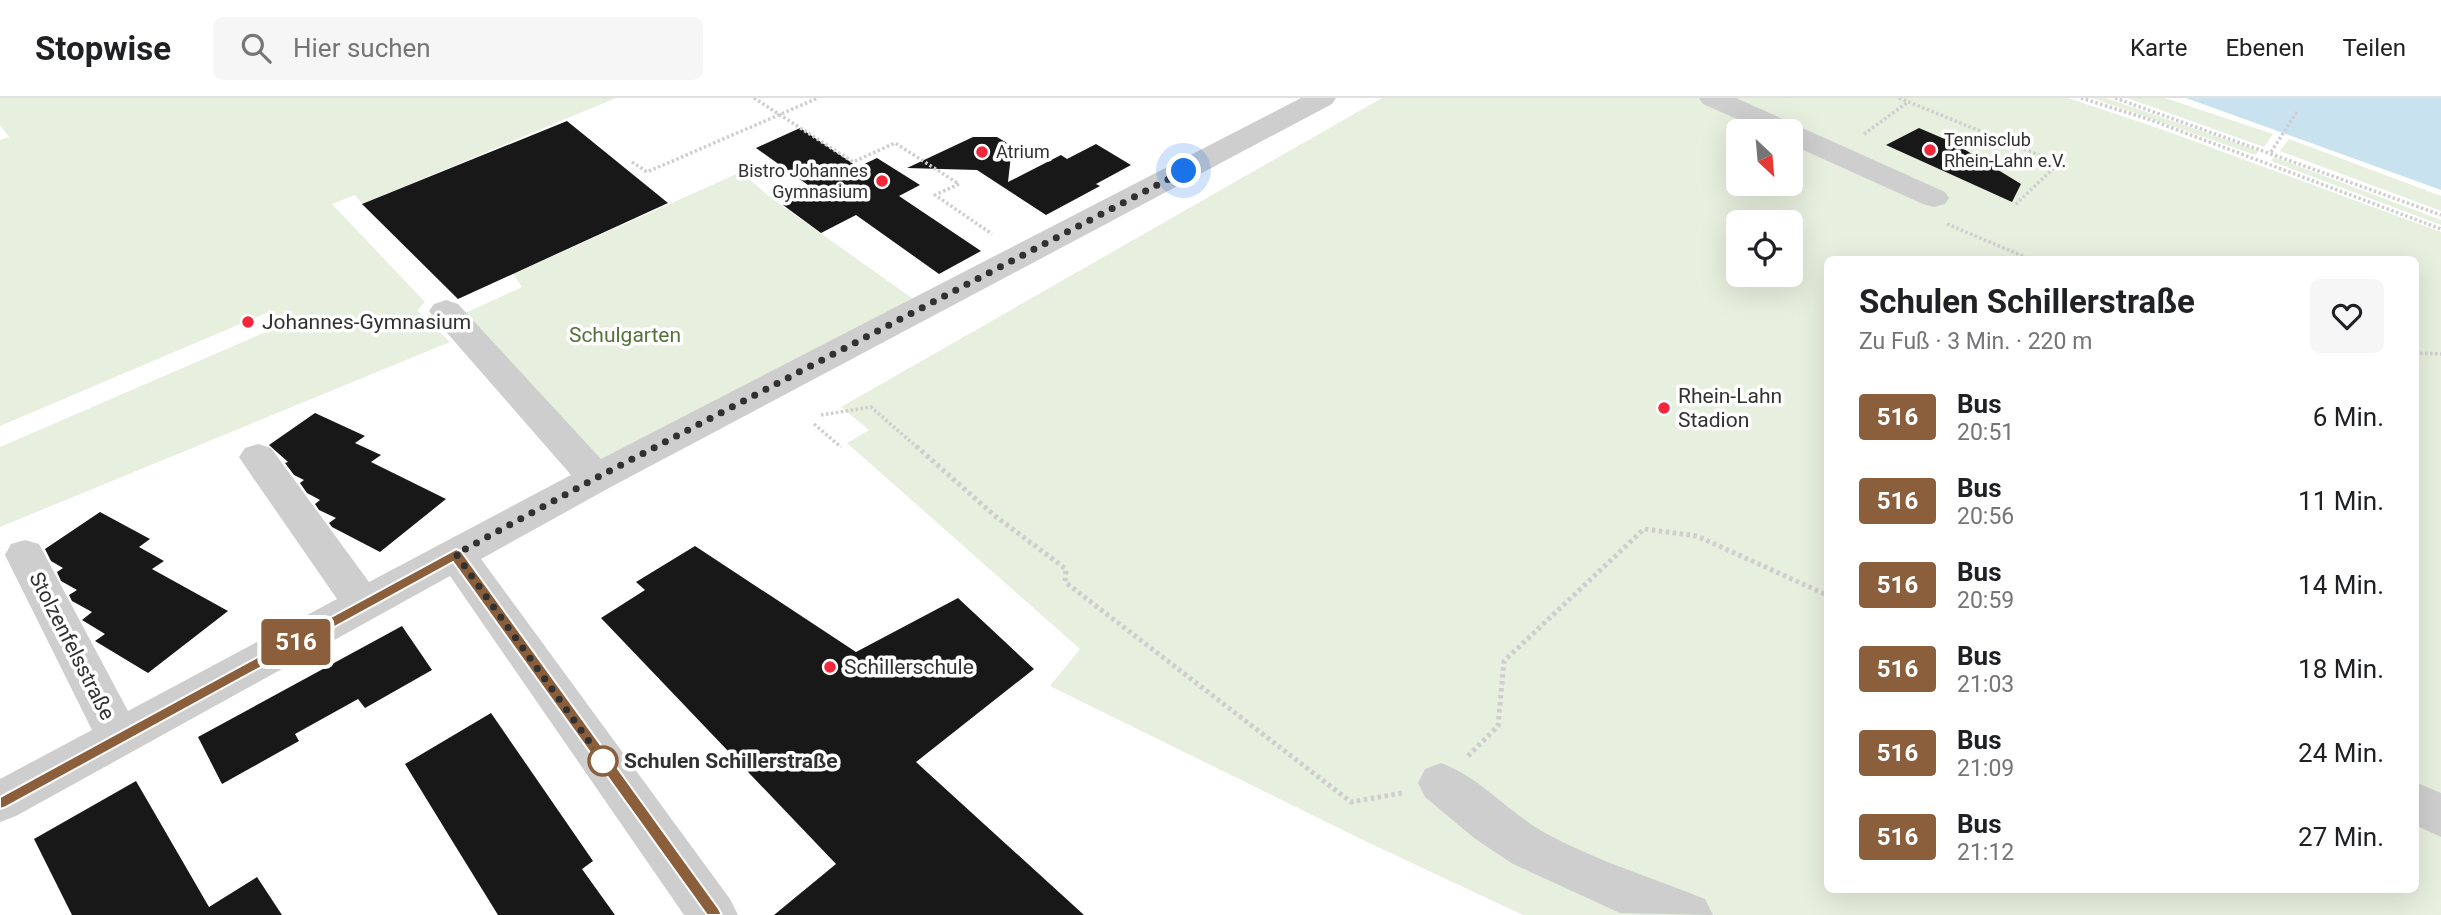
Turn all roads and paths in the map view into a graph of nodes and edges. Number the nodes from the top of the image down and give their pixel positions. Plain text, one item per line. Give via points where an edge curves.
1 (754, 98) edge
2 (818, 98) edge
3 (1322, 98) edge
4 (1713, 98) edge
5 (1899, 98) edge
6 (2081, 98) edge
7 (2115, 98) edge
8 (1909, 102) junction
9 (2298, 110) dead end
10 (780, 114) junction
11 (1759, 119) edge
12 (1803, 139) edge
13 (2270, 152) junction
14 (1836, 153) junction
15 (632, 162) dead end
16 (1927, 194) joint
17 (2015, 205) dead end
18 (2441, 215) edge
19 (2441, 229) edge
20 (1023, 255) junction
21 (2022, 256) edge
22 (446, 311) dead end
23 (2419, 353) edge
24 (2441, 354) edge
25 (821, 415) dead end
26 (814, 424) dead end
27 (841, 447) dead end
28 (258, 457) dead end
29 (596, 478) junction
30 (456, 554) junction
31 (25, 555) dead end
32 (1824, 594) edge
33 (363, 605) junction
34 (119, 738) junction
35 (1441, 783) junction
36 (0, 802) edge
37 (2419, 804) edge
38 (2441, 816) edge
39 (713, 915) edge
40 (1688, 915) edge

1 - 10 path
2 - 10 path
3 - 20 street, Stolzenfelsstraße
4 - 11 street
5 - 8 path
6 - 19 path
7 - 13 path
8 - 14 path
8 - 17 path via 2059,163
9 - 13 path
10 - 15 path via 647,172
10 - 20 path via 853,162 895,143 958,184 935,195
12 - 14 street
13 - 18 path
14 - 16 street
16 - 21 path via 1933,214 1952,228
20 - 29 street, Stolzenfelsstraße
22 - 29 street
23 - 24 path
25 - 35 path via 871,407 995,516 1066,569 1065,582 1351,802
26 - 27 path
28 - 33 street
29 - 30 street, Stolzenfelsstraße
30 - 33 street, Stolzenfelsstraße
30 - 39 street
31 - 34 street, Stolzenfelsstraße
32 - 35 path via 1697,536 1644,529 1504,661 1498,726
33 - 34 street, Stolzenfelsstraße
34 - 36 street, Stolzenfelsstraße
35 - 40 street via 1530,849
37 - 38 street

